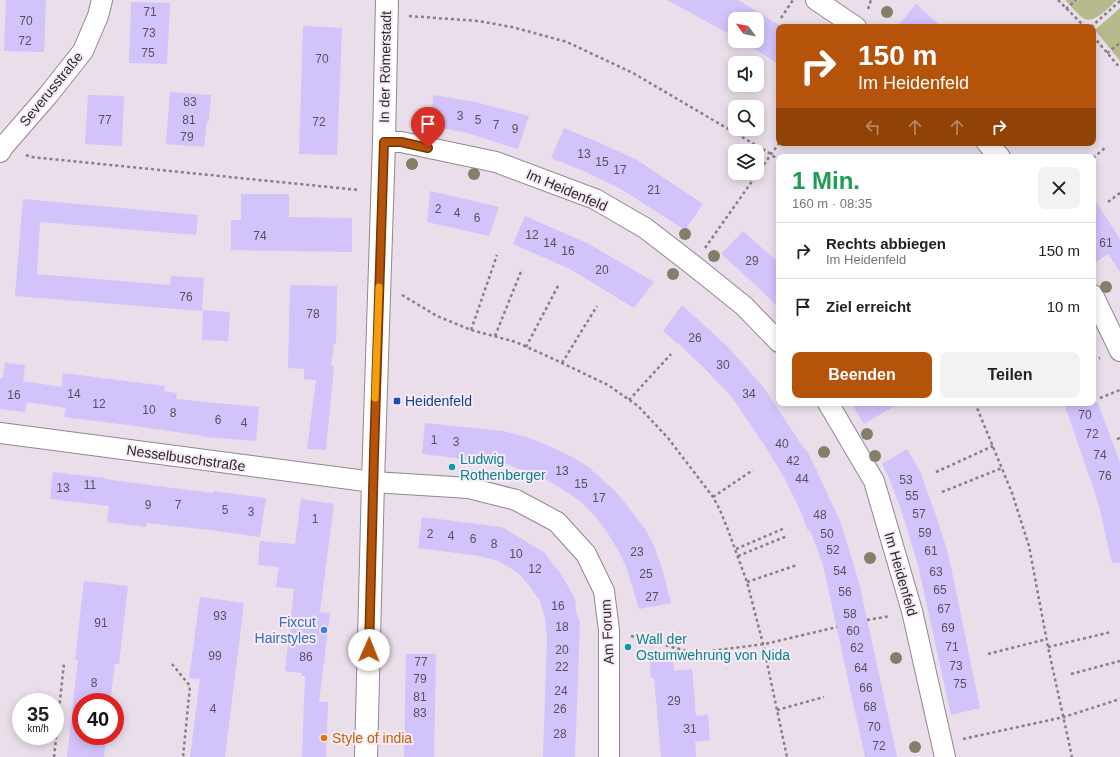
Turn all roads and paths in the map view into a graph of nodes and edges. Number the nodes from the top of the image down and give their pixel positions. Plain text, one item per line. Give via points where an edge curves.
1 (102, 0) edge
2 (387, 0) edge
3 (793, 0) edge
4 (816, 0) edge
5 (1058, 0) edge
6 (1076, 0) edge
7 (1120, 1) edge
8 (1066, 9) junction
9 (407, 16) dead end
10 (781, 18) dead end
11 (852, 24) edge
12 (1082, 24) edge
13 (1094, 24) edge
14 (1096, 40) edge
15 (1120, 42) edge
16 (1107, 53) junction
17 (1120, 68) edge
18 (384, 142) junction
19 (777, 146) edge
20 (990, 146) edge
21 (1106, 147) dead end
22 (1, 150) edge
23 (771, 154) junction
24 (997, 154) edge
25 (1096, 155) edge
26 (776, 158) edge
27 (361, 190) dead end
28 (1120, 193) edge
29 (1108, 202) dead end
30 (496, 255) dead end
31 (693, 264) junction
32 (522, 269) dead end
33 (559, 284) dead end
34 (398, 293) dead end
35 (1096, 301) edge
36 (598, 306) dead end
37 (471, 330) junction
38 (495, 336) junction
39 (776, 339) edge
40 (526, 346) junction
41 (1120, 350) edge
42 (670, 354) dead end
43 (562, 362) junction
44 (1120, 390) edge
45 (1100, 398) dead end
46 (629, 400) junction
47 (830, 406) edge
48 (976, 406) edge
49 (0, 433) edge
50 (993, 446) junction
51 (1002, 468) junction
52 (753, 470) dead end
53 (936, 472) dead end
54 (373, 482) junction
55 (942, 492) dead end
56 (713, 497) junction
57 (785, 528) dead end
58 (787, 536) dead end
59 (736, 549) junction
60 (738, 556) junction
61 (797, 565) dead end
62 (747, 582) junction
63 (837, 627) dead end
64 (609, 630) junction
65 (1111, 632) dead end
66 (1047, 639) junction
67 (763, 644) junction
68 (1048, 647) junction
69 (988, 654) dead end
70 (1120, 661) edge
71 (64, 663) dead end
72 (172, 664) dead end
73 (1071, 674) dead end
74 (824, 697) dead end
75 (1120, 700) edge
76 (777, 710) junction
77 (1064, 717) junction
78 (944, 750) edge
79 (54, 757) edge
80 (183, 757) edge
81 (366, 757) edge
82 (609, 757) edge
83 (788, 757) edge
84 (1072, 757) edge

1 - 22 street, Severusstraße via 83,51
2 - 18 street, In der Römerstadt
3 - 10 path
4 - 11 street
5 - 8 path
6 - 8 path
7 - 13 path
8 - 12 path
9 - 23 path via 478,21 567,42 633,73
14 - 16 path
15 - 16 path
16 - 17 path
18 - 31 street, Im Heidenfeld via 401,142 496,162 596,199 645,228
18 - 54 street, In der Römerstadt
19 - 23 path
20 - 24 street
21 - 25 path
22 - 27 path via 31,157
23 - 26 path
23 - 31 path
28 - 29 path
30 - 37 path
31 - 39 street, Im Heidenfeld via 744,306
32 - 38 path
33 - 40 path
34 - 37 path via 437,316
35 - 41 street
36 - 43 path
37 - 38 path
38 - 40 path
40 - 43 path
42 - 46 path
43 - 46 path via 608,385
44 - 45 path
46 - 56 path via 668,438
47 - 78 street, Im Heidenfeld via 874,481 912,612
48 - 50 path
49 - 54 street, Nesselbuschstraße
50 - 51 path
50 - 53 path
51 - 55 path
51 - 66 path via 1029,546
52 - 56 path
54 - 64 street, Am Forum via 469,488 516,500 557,522 586,554 604,591
54 - 81 street, In der Römerstadt
56 - 59 path
57 - 59 path
58 - 60 path
59 - 60 path
60 - 62 path
61 - 62 path
62 - 67 path
63 - 67 path
64 - 67 path via 694,653
64 - 82 street, Am Forum
65 - 68 path
66 - 68 path
66 - 69 path
67 - 76 path
68 - 77 path
70 - 73 path
71 - 79 path
72 - 80 path via 190,686
74 - 76 path
75 - 77 path
76 - 83 path
77 - 78 path
77 - 84 path

